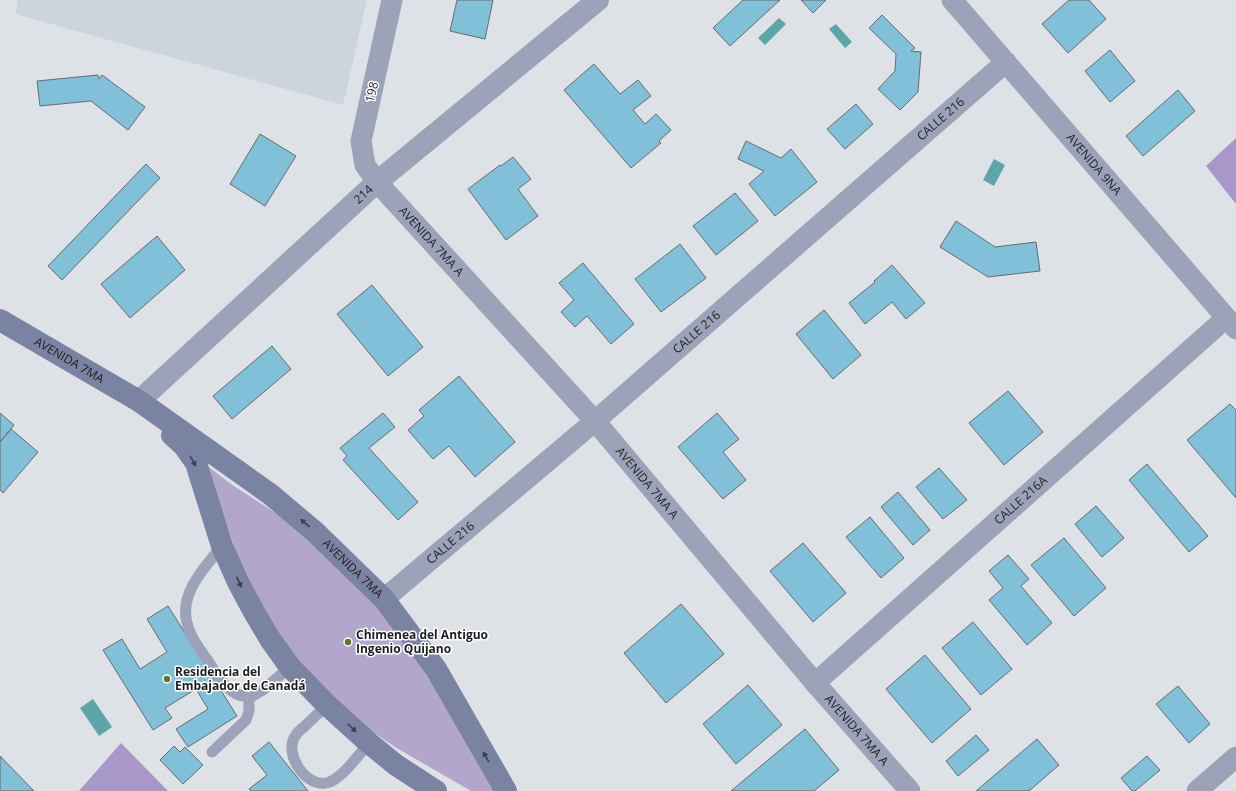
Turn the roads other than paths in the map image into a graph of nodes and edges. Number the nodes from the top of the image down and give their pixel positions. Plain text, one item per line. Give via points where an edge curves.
1 (392, 0) edge
2 (598, 0) edge
3 (952, 0) edge
4 (1006, 62) junction
5 (376, 182) junction
6 (0, 320) edge
7 (1231, 323) edge
8 (139, 401) junction
9 (595, 421) junction
10 (222, 546) junction
11 (384, 599) junction
12 (290, 667) junction
13 (815, 683) junction
14 (250, 698) junction
15 (327, 705) junction
16 (368, 743) junction
17 (212, 752) dead end
18 (1236, 757) edge
19 (436, 791) edge
20 (506, 791) edge
21 (910, 791) edge
22 (1197, 791) edge

1 - 5 street, 198 via 361,141 365,165
2 - 5 street, 214
3 - 4 street, AVENIDA 9NA
4 - 7 street, AVENIDA 9NA
4 - 9 street, CALLE 216
5 - 8 street, 214
5 - 9 street, AVENIDA 7MA A
6 - 8 main road, AVENIDA 7MA
7 - 13 street, CALLE 216A
8 -> 10 main road, AVENIDA 7MA via 184,446 196,463
11 -> 8 main road, AVENIDA 7MA via 314,531 270,494
9 - 11 street, CALLE 216
9 - 13 street, AVENIDA 7MA A
10 -> 12 main road, AVENIDA 7MA via 254,612
10 - 14 lane via 190,590 185,610 187,624 196,643 222,682 234,693
20 -> 11 main road, AVENIDA 7MA via 436,668
12 - 14 lane
12 - 15 main road, AVENIDA 7MA
13 - 21 street, AVENIDA 7MA A
14 - 17 lane via 246,720
15 -> 16 main road, AVENIDA 7MA
15 - 16 lane via 295,735 292,749 295,764 309,781 317,784 329,782 342,774
16 - 19 main road, AVENIDA 7MA
18 - 22 street

